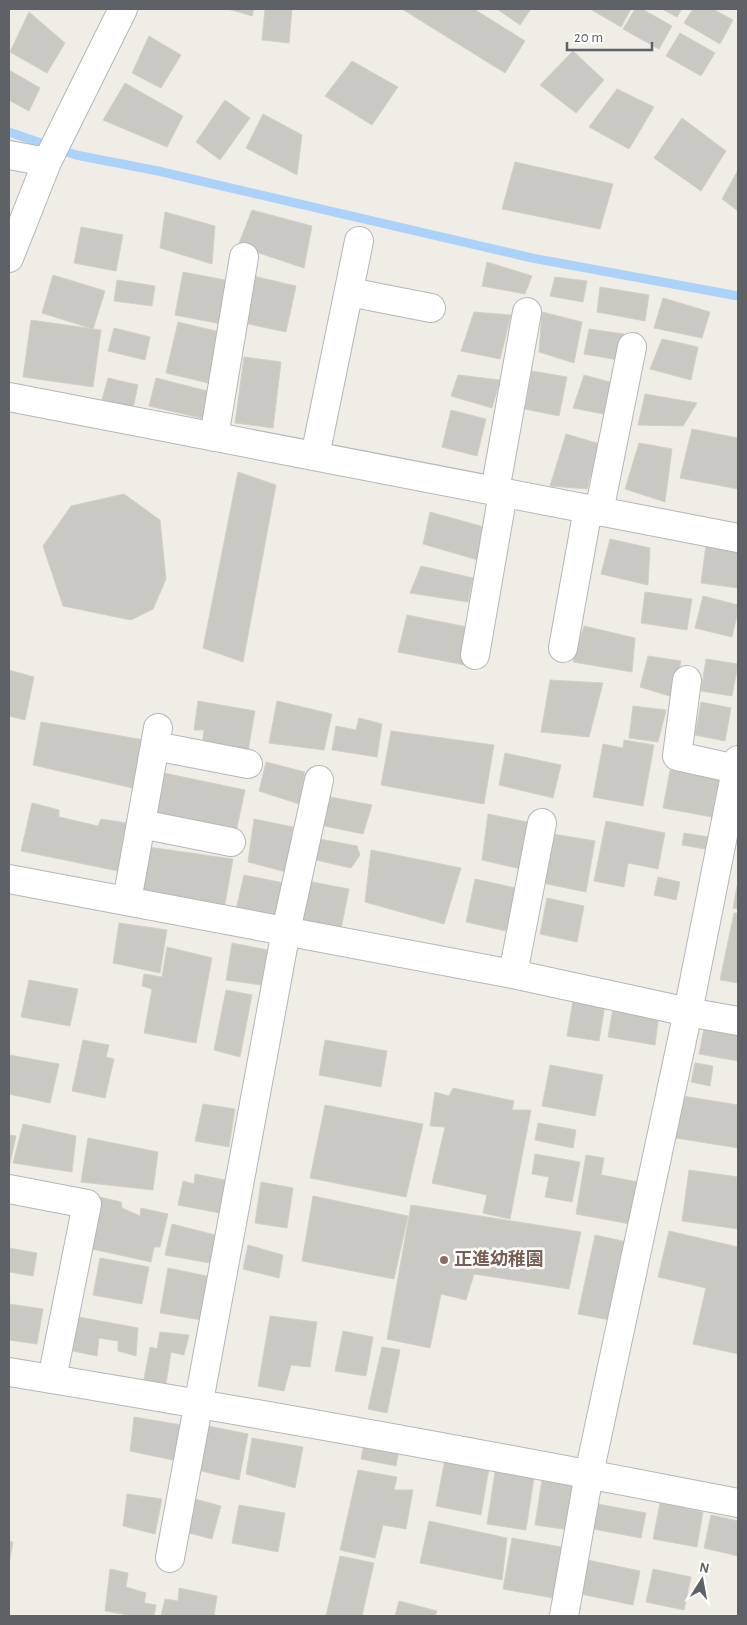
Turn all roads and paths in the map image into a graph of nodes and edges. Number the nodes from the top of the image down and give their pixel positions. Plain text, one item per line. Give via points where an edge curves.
1 (123, 9) edge
2 (9, 155) edge
3 (47, 162) junction
4 (359, 241) dead end
5 (244, 257) dead end
6 (9, 258) edge
7 (348, 292) junction
8 (431, 308) dead end
9 (527, 312) dead end
10 (632, 347) dead end
11 (9, 397) edge
12 (214, 437) junction
13 (315, 456) junction
14 (499, 492) junction
15 (593, 510) junction
16 (738, 538) edge
17 (564, 648) dead end
18 (475, 655) dead end
19 (687, 680) dead end
20 (248, 764) dead end
21 (737, 765) edge
22 (320, 780) dead end
23 (542, 823) dead end
24 (141, 824) junction
25 (231, 842) dead end
26 (9, 879) edge
27 (127, 901) junction
28 (286, 931) junction
29 (513, 974) junction
30 (688, 1012) junction
31 (738, 1021) edge
32 (9, 1189) edge
33 (9, 1372) edge
34 (52, 1379) junction
35 (198, 1403) junction
36 (589, 1474) junction
37 (738, 1503) edge
38 (170, 1558) dead end
39 (564, 1616) edge

1 - 3 street
2 - 3 street
3 - 6 street
4 - 7 street
5 - 12 street
7 - 8 street
7 - 13 street
9 - 14 street
10 - 15 street
11 - 12 street
12 - 13 street
13 - 14 street
14 - 15 street
14 - 18 street
15 - 16 street
15 - 17 street
19 - 21 street via 677,756
20 - 24 street via 156,737
21 - 30 street
22 - 28 street
23 - 29 street
24 - 25 street
24 - 27 street
26 - 27 street
27 - 28 street
28 - 29 street
28 - 35 street
29 - 30 street
30 - 31 street
30 - 36 street
32 - 34 street via 87,1204
33 - 34 street
34 - 35 street
35 - 36 street
35 - 38 street
36 - 37 street
36 - 39 street

